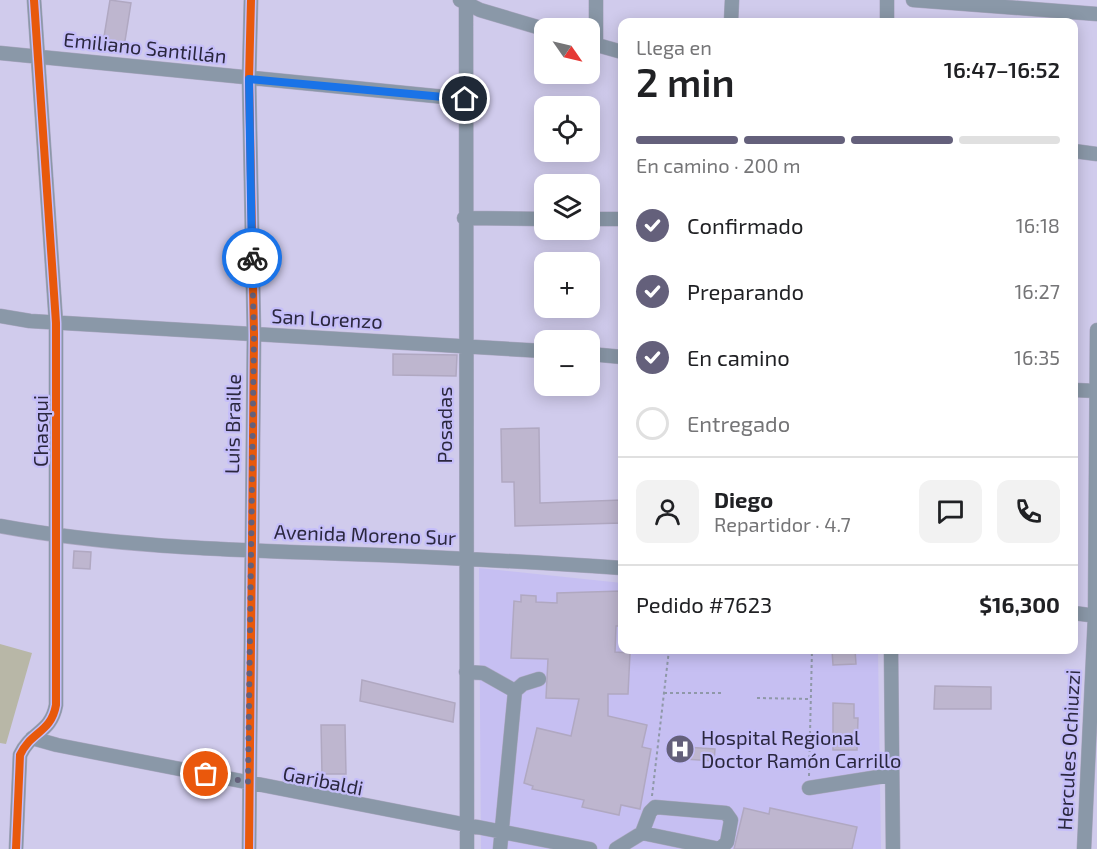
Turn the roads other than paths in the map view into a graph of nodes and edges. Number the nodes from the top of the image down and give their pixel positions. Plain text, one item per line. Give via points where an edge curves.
1 (34, 0) edge
2 (251, 0) edge
3 (596, 0) edge
4 (732, 0) edge
5 (887, 0) edge
6 (913, 0) edge
7 (464, 1) edge
8 (1097, 14) edge
9 (595, 18) edge
10 (731, 18) edge
11 (887, 18) edge
12 (534, 26) edge
13 (600, 46) edge
14 (618, 51) edge
15 (0, 53) edge
16 (38, 57) junction
17 (249, 79) junction
18 (465, 99) junction
19 (1078, 152) edge
20 (1097, 154) edge
21 (464, 218) junction
22 (534, 219) edge
23 (600, 219) edge
24 (618, 219) edge
25 (0, 316) edge
26 (57, 323) junction
27 (1097, 330) edge
28 (254, 335) junction
29 (465, 345) junction
30 (534, 350) edge
31 (600, 355) edge
32 (618, 357) edge
33 (1078, 390) edge
34 (1097, 391) edge
35 (0, 526) edge
36 (58, 537) junction
37 (251, 550) junction
38 (465, 558) junction
39 (618, 568) edge
40 (1078, 614) edge
41 (1096, 616) edge
42 (891, 654) edge
43 (466, 672) junction
44 (539, 679) dead end
45 (515, 691) junction
46 (32, 738) junction
47 (891, 775) junction
48 (248, 782) junction
49 (809, 788) road end
50 (467, 826) junction
51 (501, 833) junction
52 (642, 833) junction
53 (16, 849) edge
54 (249, 849) edge
55 (467, 849) edge
56 (500, 849) edge
57 (590, 849) edge
58 (615, 849) edge
59 (893, 849) edge
60 (1084, 849) edge

1 - 16 street, Chasqui
2 - 17 street, Luis Braille
3 - 9 street
4 - 10 street
5 - 11 street
6 - 8 street
7 - 12 street via 480,10
7 - 18 street, Posadas
13 - 14 street
15 - 16 street, Emiliano Santillán
16 - 17 street, Emiliano Santillán
16 - 26 street, Chasqui
17 - 18 street, Emiliano Santillán
17 - 28 street, Luis Braille
18 - 21 street, Posadas
19 - 20 street
21 - 22 street
21 - 29 street, Posadas
23 - 24 street
25 - 26 street, San Lorenzo
26 - 28 street, San Lorenzo
26 - 36 street, Chasqui
27 - 34 street, Hercules Ochiuzzi
28 - 29 street, San Lorenzo
28 - 37 street, Luis Braille
29 - 30 street, San Lorenzo
29 - 38 street, Posadas
31 - 32 street
33 - 34 street
34 - 41 street, Hercules Ochiuzzi
35 - 36 street, Avenida Moreno Sur
36 - 37 street, Avenida Moreno Sur
36 - 46 street, Chasqui via 56,705 54,718
37 - 38 street, Avenida Moreno Sur
37 - 48 street, Luis Braille
38 - 39 street, Avenida Moreno Sur
38 - 43 street, Posadas
40 - 41 street
41 - 60 street, Hercules Ochiuzzi
42 - 47 street
43 - 45 street via 483,673
43 - 50 street, Posadas
44 - 45 street
45 - 51 street
46 - 48 street, Garibaldi
46 - 53 street, Chasqui via 20,755
47 - 49 street
47 - 59 street
48 - 50 street, Garibaldi
48 - 54 street, Luis Braille
50 - 51 street, Garibaldi
50 - 55 street, Posadas
51 - 56 street
51 - 57 street, Garibaldi
52 - 52 street via 655,807 726,813 731,820 730,832 720,849
52 - 58 street

